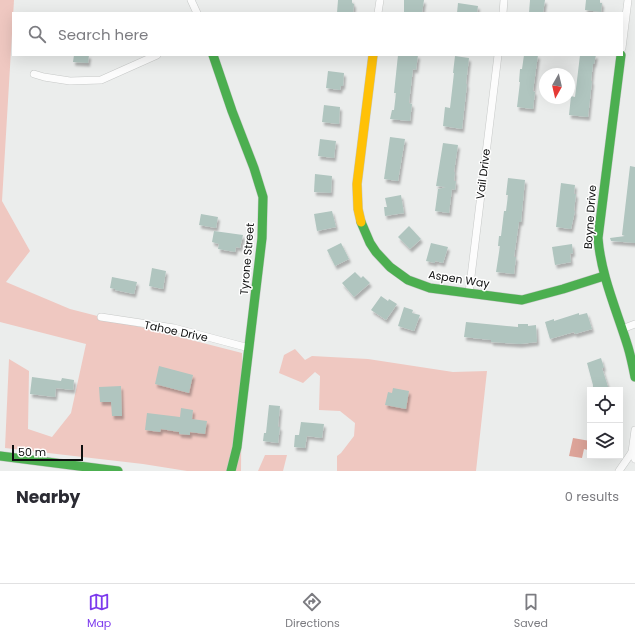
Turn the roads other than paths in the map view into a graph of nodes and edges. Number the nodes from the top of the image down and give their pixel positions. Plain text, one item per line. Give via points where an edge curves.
1 (191, 0) edge
2 (380, 0) edge
3 (504, 0) edge
4 (628, 0) edge
5 (197, 12) edge
6 (378, 12) edge
7 (502, 12) edge
8 (623, 40) edge
9 (155, 56) edge
10 (213, 56) edge
11 (373, 56) edge
12 (498, 56) edge
13 (621, 56) edge
14 (34, 74) dead end
15 (604, 276) junction
16 (469, 294) junction
17 (101, 317) dead end
18 (635, 324) edge
19 (622, 329) junction
20 (249, 348) junction
21 (635, 377) edge
22 (635, 430) edge
23 (0, 456) edge
24 (634, 456) edge
25 (118, 471) edge
26 (231, 471) edge
27 (619, 471) edge

1 - 5 street
2 - 6 street
3 - 7 street
4 - 8 street
9 - 14 street via 101,80 70,81
10 - 20 street, Tyrone Street via 263,197 262,238
11 - 16 street, Aspen Way via 357,184 358,211 366,237 387,264 407,279 430,288
12 - 16 street, Vail Drive
13 - 15 street, Boyne Drive via 598,238
15 - 16 street, Aspen Way via 550,294 522,300
15 - 19 street, Boyne Drive
17 - 20 street, Tahoe Drive via 174,328
18 - 19 street
19 - 21 street, Boyne Drive
20 - 26 street, Tyrone Street via 237,447
22 - 24 street
23 - 25 street
24 - 27 street

